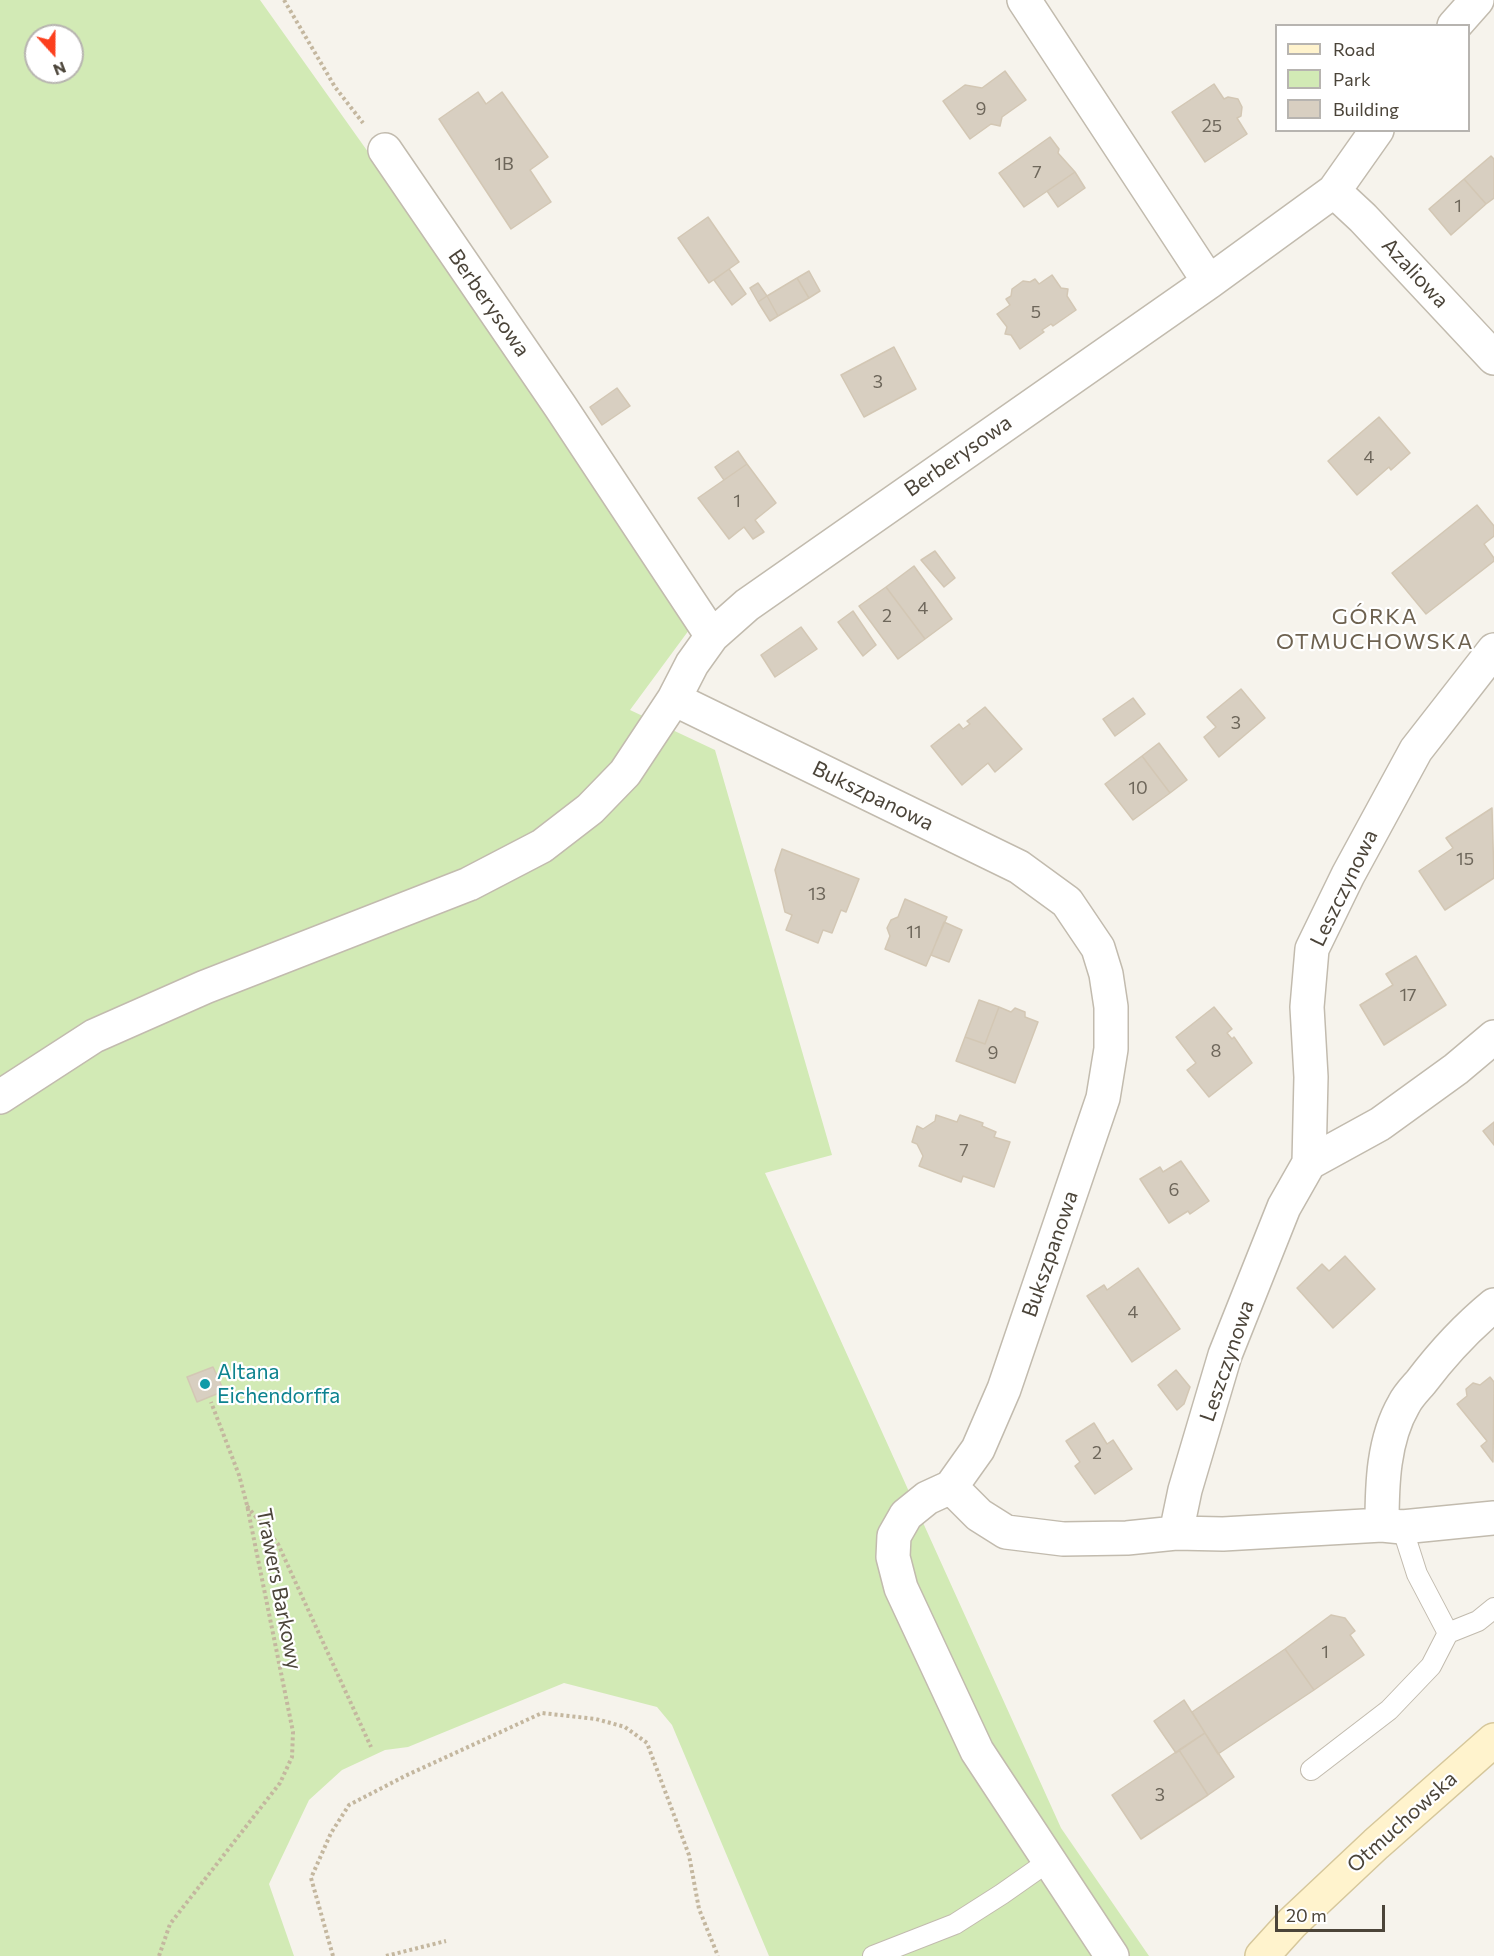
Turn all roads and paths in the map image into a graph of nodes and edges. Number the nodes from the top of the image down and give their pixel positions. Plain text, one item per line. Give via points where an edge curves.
1 (284, 0) edge
2 (1024, 0) edge
3 (1477, 0) edge
4 (1456, 24) edge
5 (1376, 132) edge
6 (385, 150) joint
7 (1334, 190) junction
8 (1209, 282) junction
9 (1494, 358) edge
10 (712, 636) junction
11 (1494, 650) edge
12 (674, 699) junction
13 (1494, 1036) edge
14 (0, 1097) edge
15 (1309, 1163) junction
16 (1494, 1305) edge
17 (211, 1402) dead end
18 (951, 1487) junction
19 (247, 1505) junction
20 (1494, 1518) edge
21 (1392, 1526) junction
22 (1176, 1533) junction
23 (1494, 1608) edge
24 (1448, 1633) junction
25 (1494, 1740) edge
26 (371, 1747) dead end
27 (1311, 1770) dead end
28 (1049, 1861) junction
29 (446, 1941) dead end
30 (159, 1956) edge
31 (333, 1956) edge
32 (386, 1956) edge
33 (718, 1956) edge
34 (873, 1956) edge
35 (1112, 1956) edge
36 (1262, 1956) edge

1 - 6 path via 335,87
2 - 8 street
3 - 4 street
5 - 7 street, Berberysowa
6 - 10 street, Berberysowa via 561,406
7 - 8 street, Berberysowa
7 - 9 street, Azaliowa
8 - 10 street, Berberysowa via 747,604
10 - 12 street, Berberysowa
11 - 15 street, Leszczynowa via 1416,750 1312,950 1307,1007 1311,1077
12 - 14 street, Berberysowa via 625,773 590,809 542,846 469,884 205,987 94,1036
12 - 18 street, Bukszpanowa via 1019,867 1067,902 1098,948 1107,974 1111,1007 1111,1049 1104,1098 1004,1389 978,1449
13 - 15 street via 1380,1124
15 - 22 street, Leszczynowa via 1284,1207 1225,1355
16 - 21 street via 1469,1326 1404,1404 1389,1444 1382,1486
17 - 19 path, Trawers Barkowy
18 - 22 street via 979,1515 1006,1532 1063,1539
18 - 28 street via 927,1498 906,1515 894,1536 893,1557 901,1588 977,1750
19 - 26 path via 278,1544
19 - 30 path, Trawers Barkowy via 293,1732 291,1757 279,1784 170,1924
20 - 21 street
21 - 22 street
21 - 24 lane
23 - 24 lane via 1478,1621
24 - 27 lane via 1431,1666 1389,1710
25 - 36 main road, Otmuchowska via 1367,1852
28 - 34 lane via 955,1924
28 - 35 street
29 - 32 path
31 - 33 path via 311,1878 331,1833 349,1805 542,1713 596,1719 625,1727 646,1743 688,1856 699,1909

